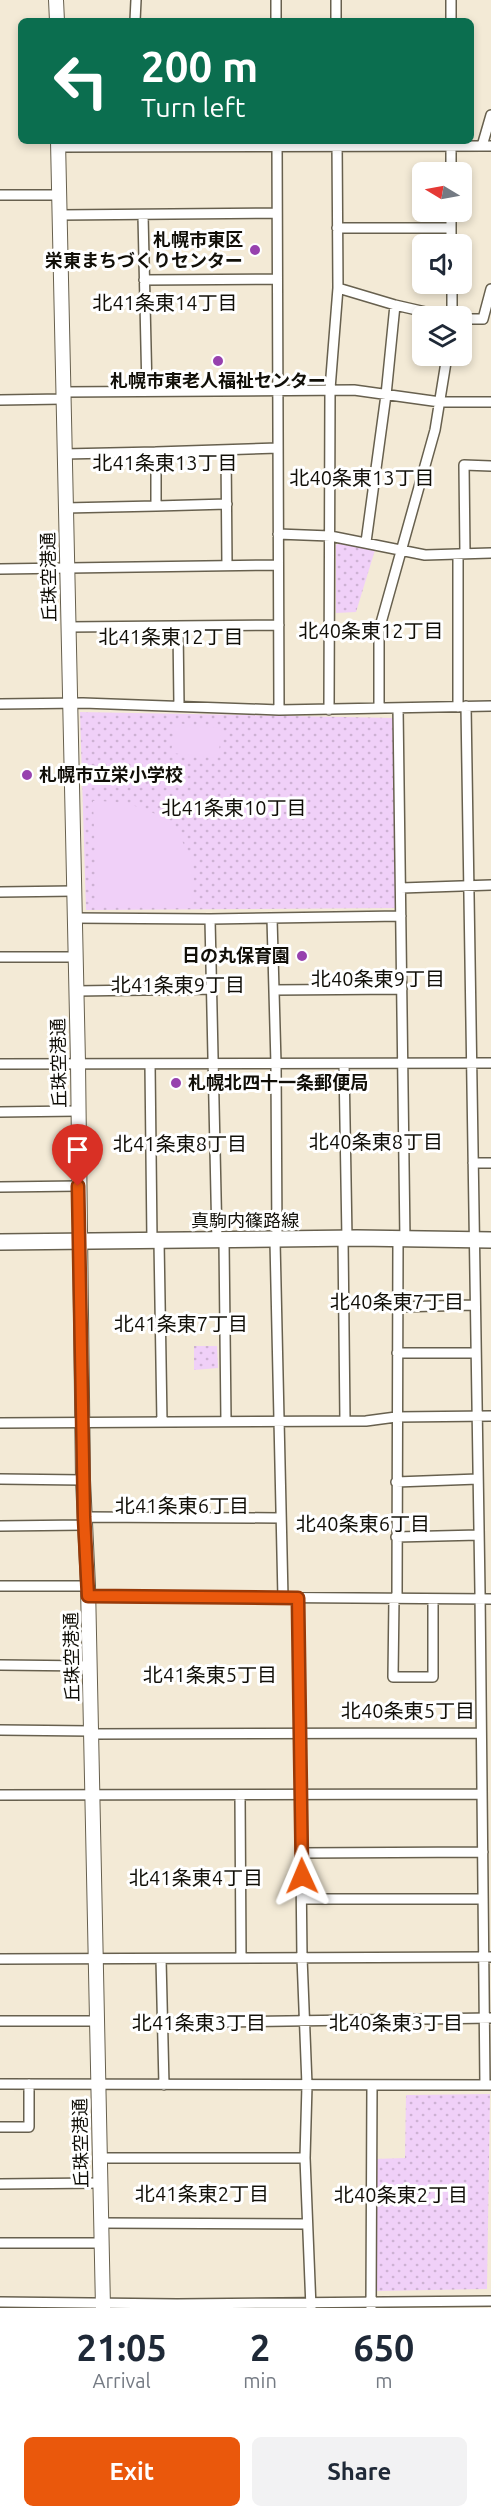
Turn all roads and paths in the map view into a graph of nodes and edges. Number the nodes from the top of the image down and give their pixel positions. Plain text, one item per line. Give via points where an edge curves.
1 (56, 0) edge
2 (136, 0) edge
3 (276, 0) edge
4 (336, 0) edge
5 (451, 0) edge
6 (57, 18) edge
7 (135, 18) edge
8 (276, 18) edge
9 (336, 18) edge
10 (451, 18) edge
11 (491, 115) edge
12 (58, 144) edge
13 (135, 144) edge
14 (277, 144) edge
15 (337, 144) edge
16 (451, 144) edge
17 (463, 144) edge
18 (487, 146) edge
19 (451, 162) edge
20 (0, 195) edge
21 (59, 195) junction
22 (277, 213) junction
23 (60, 215) junction
24 (143, 215) junction
25 (451, 222) edge
26 (338, 228) junction
27 (451, 228) junction
28 (451, 234) edge
29 (277, 279) junction
30 (144, 280) junction
31 (338, 288) junction
32 (491, 289) edge
33 (394, 305) junction
34 (412, 309) edge
35 (472, 319) edge
36 (445, 366) edge
37 (278, 389) junction
38 (330, 389) junction
39 (147, 391) junction
40 (386, 395) junction
41 (63, 396) junction
42 (0, 400) edge
43 (440, 402) junction
44 (491, 402) edge
45 (278, 448) junction
46 (226, 450) junction
47 (156, 452) junction
48 (64, 454) junction
49 (491, 466) edge
50 (227, 504) junction
51 (156, 506) junction
52 (65, 508) junction
53 (278, 534) junction
54 (330, 536) junction
55 (366, 542) junction
56 (402, 551) junction
57 (491, 553) edge
58 (462, 554) junction
59 (227, 565) junction
60 (278, 565) junction
61 (67, 567) junction
62 (0, 569) edge
63 (279, 625) junction
64 (68, 627) junction
65 (178, 627) junction
66 (69, 703) junction
67 (0, 704) edge
68 (179, 706) junction
69 (462, 706) junction
70 (491, 706) edge
71 (380, 708) junction
72 (398, 708) junction
73 (279, 710) junction
74 (329, 710) junction
75 (469, 885) junction
76 (491, 885) edge
77 (401, 888) junction
78 (74, 891) junction
79 (0, 892) edge
80 (401, 916) junction
81 (74, 918) junction
82 (272, 918) junction
83 (210, 919) junction
84 (0, 957) edge
85 (75, 957) junction
86 (212, 989) junction
87 (402, 989) junction
88 (274, 990) junction
89 (76, 991) junction
90 (78, 1063) junction
91 (403, 1063) junction
92 (472, 1063) junction
93 (491, 1063) edge
94 (0, 1064) edge
95 (150, 1064) junction
96 (214, 1064) junction
97 (276, 1064) junction
98 (344, 1064) junction
99 (78, 1111) junction
100 (0, 1112) edge
101 (473, 1163) junction
102 (491, 1163) edge
103 (78, 1186) junction
104 (0, 1187) edge
105 (345, 1239) junction
106 (401, 1240) junction
107 (474, 1240) junction
108 (491, 1240) edge
109 (80, 1241) junction
110 (156, 1241) junction
111 (221, 1241) junction
112 (276, 1241) junction
113 (0, 1242) edge
114 (475, 1305) junction
115 (397, 1307) junction
116 (397, 1353) junction
117 (476, 1353) junction
118 (477, 1416) junction
119 (491, 1416) edge
120 (396, 1417) junction
121 (226, 1421) junction
122 (279, 1421) junction
123 (345, 1421) junction
124 (162, 1422) junction
125 (0, 1423) edge
126 (82, 1423) junction
127 (0, 1479) edge
128 (478, 1479) junction
129 (83, 1480) junction
130 (396, 1482) junction
131 (280, 1518) junction
132 (84, 1521) junction
133 (0, 1526) edge
134 (479, 1535) junction
135 (396, 1537) junction
136 (0, 1586) edge
137 (88, 1591) junction
138 (283, 1598) junction
139 (298, 1598) junction
140 (395, 1598) junction
141 (433, 1599) junction
142 (480, 1599) junction
143 (491, 1599) edge
144 (0, 1665) edge
145 (90, 1666) junction
146 (0, 1730) edge
147 (91, 1732) junction
148 (300, 1732) junction
149 (481, 1732) junction
150 (487, 1763) edge
151 (482, 1794) junction
152 (0, 1795) edge
153 (240, 1795) junction
154 (301, 1795) junction
155 (92, 1796) junction
156 (483, 1852) junction
157 (302, 1853) junction
158 (303, 1899) junction
159 (483, 1899) junction
160 (302, 1957) junction
161 (487, 1957) edge
162 (241, 1958) junction
163 (0, 1959) edge
164 (96, 1959) junction
165 (161, 1959) junction
166 (488, 2018) edge
167 (304, 2020) junction
168 (0, 2021) edge
169 (97, 2021) junction
170 (162, 2023) junction
171 (0, 2084) edge
172 (29, 2084) junction
173 (98, 2084) junction
174 (164, 2085) junction
175 (307, 2085) junction
176 (372, 2085) junction
177 (488, 2085) edge
178 (0, 2127) edge
179 (305, 2157) junction
180 (99, 2158) junction
181 (100, 2183) junction
182 (0, 2184) edge
183 (101, 2223) junction
184 (307, 2224) junction
185 (101, 2242) junction
186 (0, 2243) edge
187 (491, 2301) edge
188 (0, 2302) edge
189 (102, 2305) edge
190 (247, 2305) edge
191 (311, 2305) edge
192 (371, 2305) edge
193 (177, 2306) edge

1 - 6 main road
2 - 7 street
3 - 8 street
4 - 9 street
5 - 10 street
11 - 18 street
12 - 13 street
12 - 21 main road, 丘珠空港通
14 - 22 street
15 - 26 street
16 - 19 street
17 - 18 street
20 - 21 street
21 - 23 main road, 丘珠空港通
22 - 24 street
22 - 29 street
23 - 24 street
23 - 41 main road, 丘珠空港通
24 - 30 street
25 - 27 street
26 - 27 street
26 - 31 street
27 - 28 street
29 - 30 street
29 - 37 street
30 - 39 street
31 - 33 street
31 - 38 street
32 - 35 street via 483,319
33 - 34 street
33 - 40 street
36 - 43 street
37 - 38 street
37 - 39 street
37 - 45 street
38 - 40 street
38 - 54 street
39 - 41 street
40 - 43 street
40 - 55 street
41 - 42 street
41 - 48 main road, 丘珠空港通
43 - 44 street
43 - 56 street
45 - 46 street
45 - 53 street
46 - 47 street
46 - 50 street
47 - 48 street
47 - 51 street
48 - 52 main road, 丘珠空港通
49 - 58 street via 464,465
50 - 51 street
50 - 59 street
51 - 52 street
52 - 61 main road, 丘珠空港通
53 - 54 street
53 - 60 street
54 - 55 street
54 - 74 street
55 - 56 street
56 - 58 street
56 - 71 street via 379,630
57 - 58 street
58 - 69 street
59 - 60 street
59 - 61 street
60 - 63 street
61 - 62 street
61 - 64 main road, 丘珠空港通
63 - 65 street
63 - 73 street
64 - 65 street
64 - 66 main road, 丘珠空港通
65 - 68 street
66 - 67 street
66 - 68 street
66 - 78 main road, 丘珠空港通
68 - 73 street
69 - 70 street
69 - 72 street
69 - 75 street
71 - 72 street
71 - 74 street
72 - 77 street
73 - 74 street
75 - 76 street
75 - 77 street
75 - 92 street
77 - 80 street
78 - 79 street
78 - 81 main road, 丘珠空港通
80 - 82 street
80 - 87 street
81 - 83 street
81 - 85 main road, 丘珠空港通
82 - 83 street
82 - 88 street
83 - 86 street
84 - 85 street
85 - 89 main road, 丘珠空港通
86 - 89 street
86 - 96 street
87 - 88 street
87 - 91 street
88 - 97 street
89 - 90 main road, 丘珠空港通
90 - 94 street
90 - 95 street
90 - 99 main road, 丘珠空港通
91 - 92 street
91 - 98 street
91 - 106 street
92 - 93 street
92 - 101 street
95 - 96 street
95 - 110 street
96 - 97 street
96 - 111 street
97 - 98 street
97 - 112 street
98 - 105 street
99 - 100 street
99 - 103 main road, 丘珠空港通
101 - 102 street
101 - 107 street
103 - 104 street
103 - 109 main road, 丘珠空港通
105 - 106 main road, 真駒内篠路線
105 - 112 main road, 真駒内篠路線
105 - 123 street
106 - 107 main road, 真駒内篠路線
106 - 115 street
107 - 108 main road, 真駒内篠路線
107 - 114 street
109 - 110 main road, 真駒内篠路線
109 - 113 main road, 真駒内篠路線
109 - 126 main road, 丘珠空港通
110 - 111 main road, 真駒内篠路線
110 - 124 street
111 - 112 main road, 真駒内篠路線
111 - 121 street
112 - 122 street
114 - 115 street
114 - 117 street
115 - 116 street
116 - 117 street
116 - 120 street
117 - 118 street
118 - 119 street
118 - 120 street
118 - 128 street
120 - 123 street
120 - 130 street
121 - 122 street
121 - 124 street
122 - 123 street
122 - 131 street
124 - 126 street
125 - 126 street
126 - 129 main road, 丘珠空港通
127 - 129 street
128 - 130 street
128 - 134 street
129 - 132 main road, 丘珠空港通
130 - 135 street
131 - 132 street
131 - 138 street
132 - 133 street
132 - 137 main road, 丘珠空港通
134 - 135 street
134 - 142 street
135 - 140 street
136 - 137 street
137 - 138 street
137 - 145 main road, 丘珠空港通
138 - 139 street
139 - 140 street
139 - 148 street
140 - 141 street
140 - 141 street via 393,1677 432,1677
141 - 142 street
142 - 143 street
142 - 149 street
144 - 145 street
145 - 147 main road, 丘珠空港通
146 - 147 street
147 - 148 street
147 - 155 main road, 丘珠空港通
148 - 149 street
148 - 154 street
149 - 150 street
150 - 151 street
151 - 154 street
151 - 156 street
152 - 155 street
153 - 154 street
153 - 155 street
153 - 162 street
154 - 157 street
155 - 164 main road, 丘珠空港通
156 - 157 street
156 - 159 street
157 - 158 street
158 - 159 street
158 - 160 street
159 - 161 street
160 - 161 street
160 - 162 street
160 - 167 street
161 - 166 street
162 - 165 street
163 - 164 street
164 - 165 street
164 - 169 main road, 丘珠空港通
165 - 170 street
166 - 167 street
166 - 177 street
167 - 170 street
167 - 175 street
168 - 169 street
169 - 173 main road, 丘珠空港通
170 - 174 street
171 - 172 street
172 - 173 street
172 - 178 street via 29,2127
173 - 174 street
173 - 180 main road, 丘珠空港通
174 - 175 street
175 - 176 street
175 - 179 street
176 - 177 street
176 - 192 street
179 - 180 street
179 - 184 street
180 - 181 main road, 丘珠空港通
181 - 182 street
181 - 183 main road, 丘珠空港通
183 - 184 street
183 - 185 main road, 丘珠空港通
184 - 191 street
185 - 186 street
185 - 189 main road, 丘珠空港通
187 - 192 street
188 - 189 street
189 - 193 street
190 - 191 street
190 - 193 street
191 - 192 street

